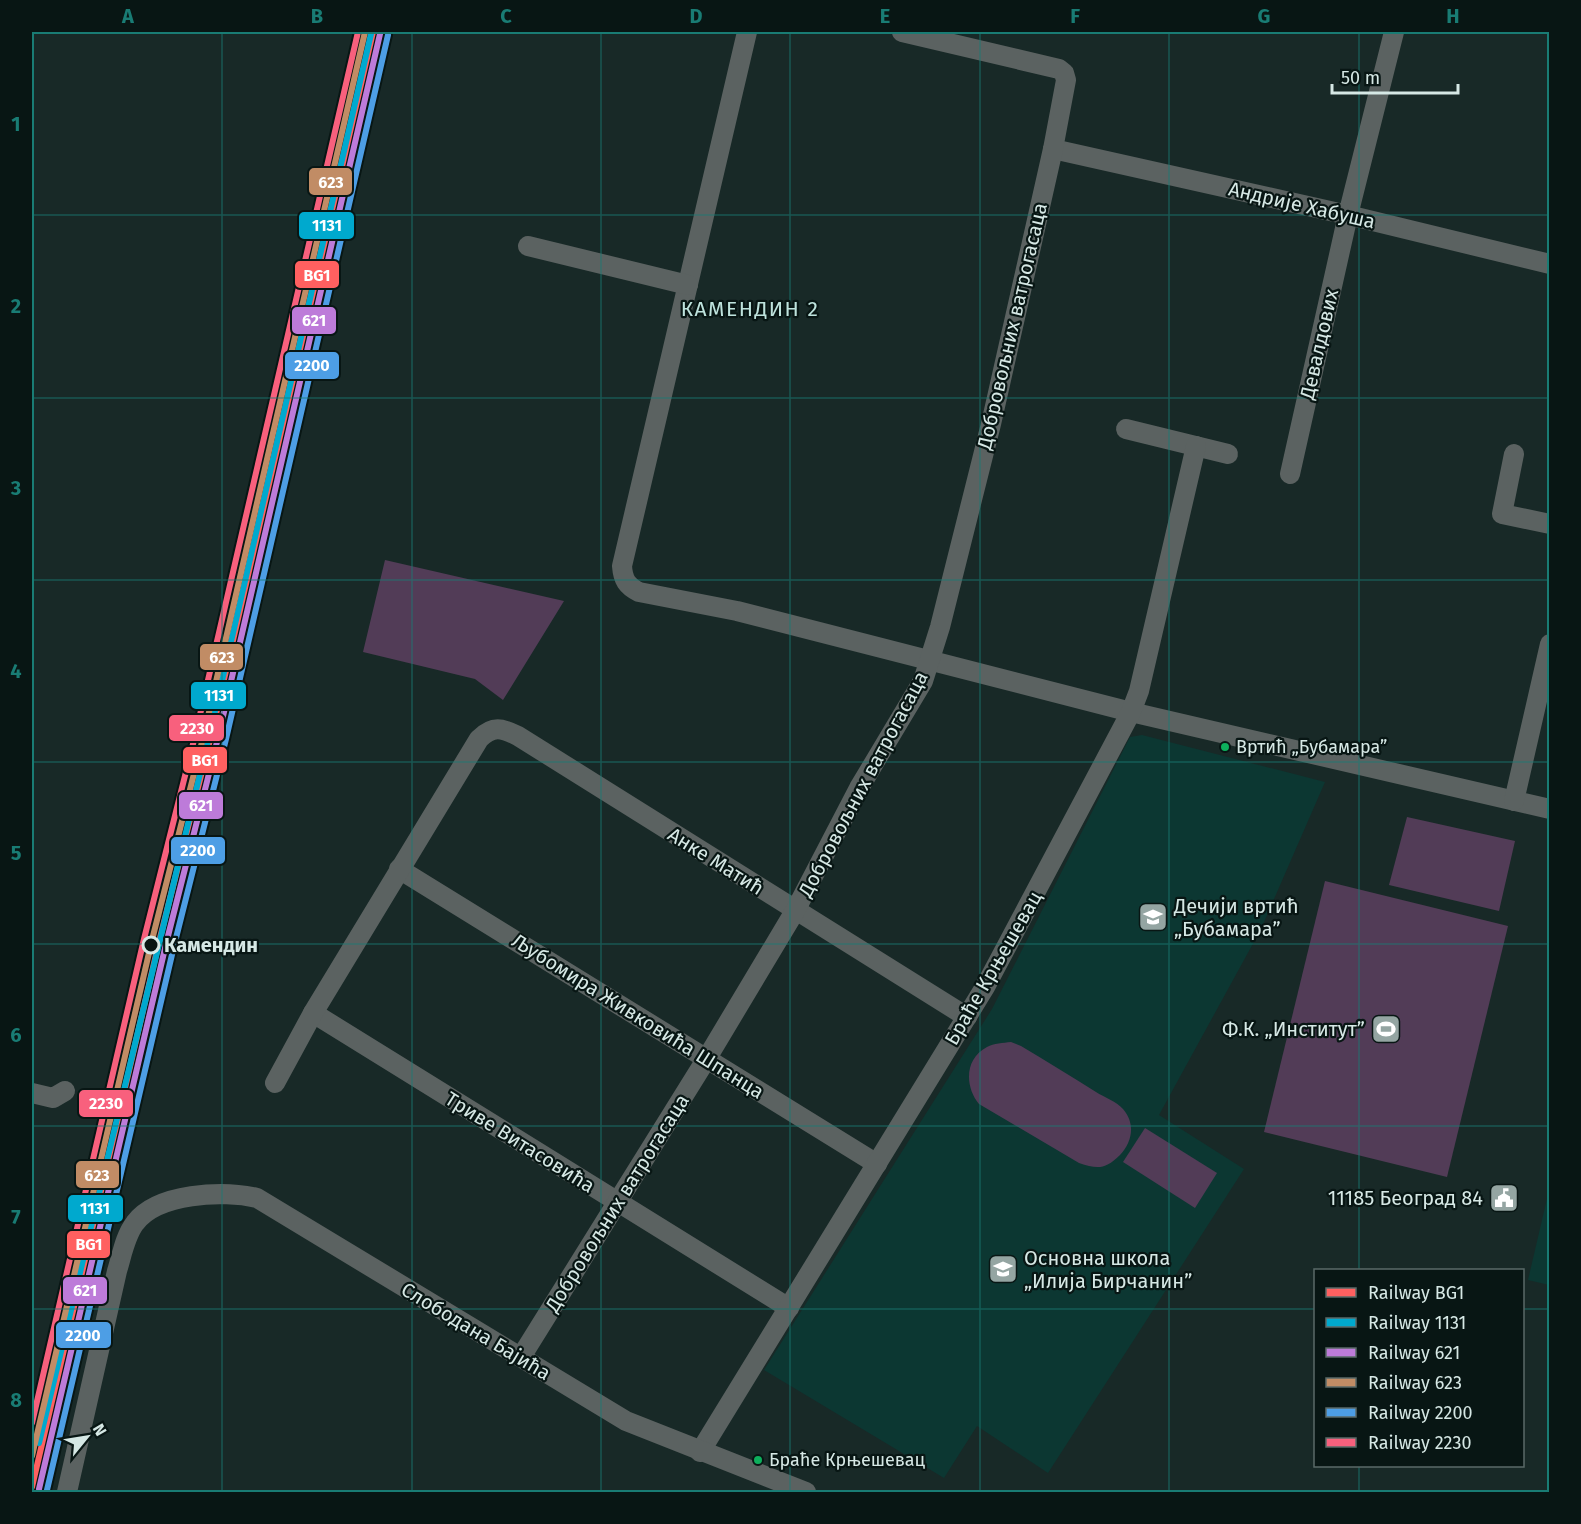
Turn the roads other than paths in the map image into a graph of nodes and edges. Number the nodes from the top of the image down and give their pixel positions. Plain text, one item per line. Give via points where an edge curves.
1 (747, 32) edge
2 (902, 32) edge
3 (1394, 32) edge
4 (1053, 149) junction
5 (1348, 215) junction
6 (528, 246) dead end
7 (1550, 264) edge
8 (688, 285) junction
9 (1126, 429) dead end
10 (1196, 446) junction
11 (1228, 454) dead end
12 (1514, 454) dead end
13 (1290, 474) dead end
14 (1550, 524) edge
15 (1550, 644) edge
16 (929, 661) junction
17 (1131, 712) junction
18 (1514, 801) junction
19 (1550, 809) edge
20 (399, 869) junction
21 (795, 911) junction
22 (313, 1013) junction
23 (966, 1017) junction
24 (707, 1058) junction
25 (275, 1083) dead end
26 (65, 1091) dead end
27 (32, 1093) edge
28 (877, 1164) junction
29 (617, 1202) junction
30 (789, 1308) junction
31 (521, 1357) junction
32 (700, 1452) junction
33 (67, 1492) edge
34 (806, 1492) edge

1 - 8 street
2 - 4 street, Добровољних ватрогасаца via 1063,72 1066,87
3 - 5 street, Девалдових
4 - 5 street, Андрије Хабуша
4 - 16 street, Добровољних ватрогасаца via 988,435
5 - 7 street, Андрије Хабуша
5 - 13 street, Девалдових
6 - 8 street
8 - 16 street via 622,566 626,584 639,592 737,611
9 - 10 street
10 - 11 street
10 - 17 street, Браће Крњешевац
12 - 14 street via 1502,514
15 - 18 street
16 - 17 street
16 - 21 street, Добровољних ватрогасаца via 922,681
17 - 18 street
17 - 23 street, Браће Крњешевац
18 - 19 street
20 - 21 street, Анке Матић via 479,739 486,731 506,730
20 - 22 street
20 - 24 street, Љубомира Живковића Шпанца
21 - 23 street, Анке Матић
21 - 24 street, Добровољних ватрогасаца
22 - 25 street
22 - 29 street, Триве Витасовића
23 - 28 street, Браће Крњешевац
24 - 28 street, Љубомира Живковића Шпанца
24 - 29 street, Добровољних ватрогасаца
26 - 27 street via 53,1098
28 - 30 street, Браће Крњешевац
29 - 30 street, Триве Витасовића
29 - 31 street, Добровољних ватрогасаца
30 - 32 street, Браће Крњешевац
31 - 32 street, Слободана Бајића via 620,1418
31 - 33 street, Слободана Бајића via 257,1198 241,1194 194,1196 170,1202 148,1210 135,1223 125,1245
32 - 34 street, Слободана Бајића

